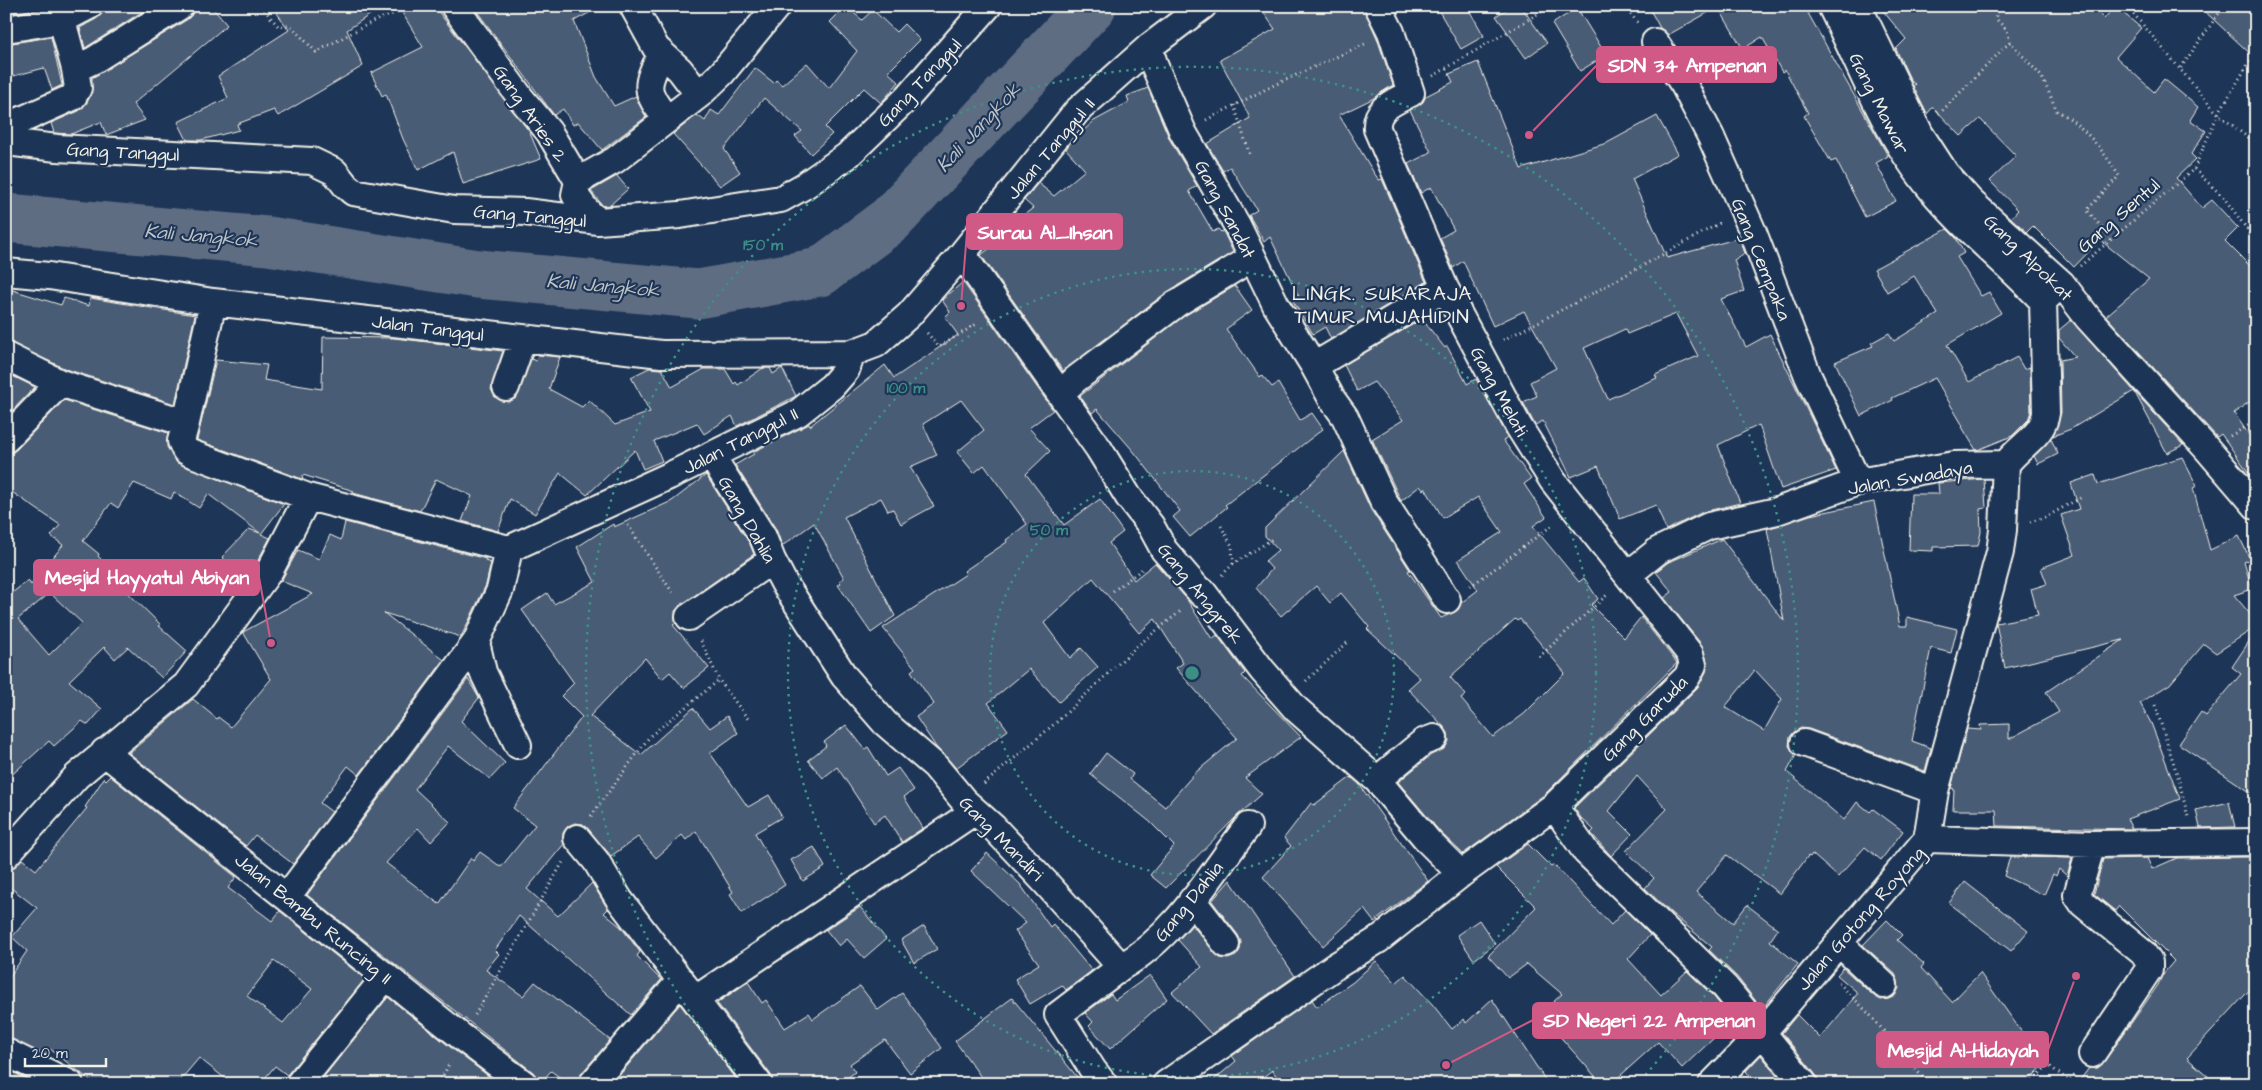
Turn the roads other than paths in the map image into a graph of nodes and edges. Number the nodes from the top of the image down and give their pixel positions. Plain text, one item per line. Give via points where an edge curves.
1 (89, 6) edge
2 (180, 6) edge
3 (454, 6) edge
4 (633, 6) edge
5 (777, 6) edge
6 (988, 6) edge
7 (1203, 6) edge
8 (1378, 6) edge
9 (1830, 6) edge
10 (1858, 6) edge
11 (59, 13) edge
12 (6, 29) edge
13 (1655, 42) dead end
14 (1862, 44) junction
15 (1149, 47) junction
16 (661, 55) junction
17 (75, 69) junction
18 (699, 95) junction
19 (667, 120) junction
20 (9, 133) edge
21 (584, 202) junction
22 (962, 254) junction
23 (1252, 258) junction
24 (6, 272) edge
25 (1446, 288) junction
26 (2052, 292) junction
27 (214, 302) junction
28 (523, 338) junction
29 (852, 353) junction
30 (6, 356) edge
31 (1314, 366) junction
32 (60, 383) junction
33 (506, 387) dead end
34 (1061, 393) junction
35 (186, 423) junction
36 (6, 439) edge
37 (711, 456) junction
38 (2006, 464) junction
39 (1858, 482) junction
40 (308, 497) junction
41 (2256, 506) edge
42 (509, 549) junction
43 (772, 560) junction
44 (1629, 574) junction
45 (784, 583) joint
46 (1447, 600) road end
47 (689, 617) dead end
48 (476, 642) junction
49 (1434, 738) dead end
50 (1804, 743) dead end
51 (518, 745) dead end
52 (104, 752) junction
53 (1377, 780) junction
54 (1935, 791) junction
55 (970, 806) junction
56 (1554, 806) junction
57 (1248, 826) dead end
58 (577, 838) road end
59 (1928, 839) junction
60 (2256, 842) edge
61 (2092, 844) junction
62 (6, 855) edge
63 (1461, 874) junction
64 (287, 897) junction
65 (1192, 900) junction
66 (1839, 943) junction
67 (1226, 944) dead end
68 (1121, 966) junction
69 (386, 976) junction
70 (1884, 985) dead end
71 (688, 989) junction
72 (1762, 1033) junction
73 (6, 1052) edge
74 (2092, 1054) road end
75 (54, 1081) edge
76 (299, 1084) edge
77 (524, 1084) edge
78 (592, 1084) edge
79 (759, 1084) edge
80 (1104, 1084) edge
81 (1166, 1084) edge
82 (1712, 1084) edge
83 (1804, 1084) edge

1 - 11 street
2 - 17 street
3 - 21 street, Gang Aries 2 via 549,132
4 - 16 street
5 - 18 street via 722,73
6 - 21 street, Gang Tanggul via 907,98 847,156 781,199 680,215
7 - 15 street, Jalan Tanggul II
8 - 25 street, Gang Melati via 1391,32 1410,93 1382,109 1376,119 1377,130
9 - 14 street, Gang Mawar
10 - 14 street, Gang Alpokat
11 - 12 street
11 - 17 street
13 - 39 street, Gang Cempaka via 1684,85 1712,136 1808,376
14 - 26 street, Gang Alpokat via 1910,141 1931,154
15 - 22 street, Jalan Tanggul II via 1077,111
15 - 23 street, Gang Sandat via 1183,132 1228,208
16 - 18 street via 680,70
16 - 19 street via 648,79 648,89
17 - 20 street via 78,88 73,97
18 - 19 street
19 - 21 street via 615,160
20 - 21 street, Gang Tanggul via 57,148 312,161 334,172 346,186 358,193 454,210 525,212
22 - 29 street, Jalan Tanggul II via 909,315 876,344
22 - 34 street, Gang Anggrek
23 - 31 street, Gang Sandat via 1276,305
23 - 34 street via 1176,304
24 - 27 street, Jalan Tanggul
25 - 31 street
25 - 44 street, Gang Melati via 1524,435 1553,481
26 - 38 street via 2044,425 2015,451
26 - 41 street, Gang Alpokat via 2088,318
27 - 28 street, Jalan Tanggul
27 - 35 street
28 - 29 street, Jalan Tanggul via 661,354
28 - 33 street
29 - 37 street, Jalan Tanggul II via 846,370 832,386 798,413
30 - 32 street
31 - 46 street, Gang Sandat via 1345,417 1384,502
32 - 35 street
32 - 36 street
34 - 53 street, Gang Anggrek via 1164,550 1203,592 1296,709
35 - 40 street via 181,441 190,453
37 - 42 street, Jalan Tanggul II
37 - 43 street, Gang Dahlia via 763,538
38 - 39 street, Jalan Swadaya via 1954,465
38 - 54 street via 2000,552
39 - 44 street, Jalan Swadaya via 1777,511 1709,526 1659,550
40 - 42 street
40 - 52 street via 270,570 191,679 162,707
42 - 48 street via 500,590
43 - 45 street, Gang Dahlia
43 - 47 street
44 - 56 street, Gang Garuda via 1690,654 1693,665 1687,677
45 - 55 street, Gang Mandiri via 844,676 885,723 935,766
48 - 51 street via 484,672
48 - 64 street
49 - 53 street via 1423,742
50 - 54 street
52 - 62 street via 77,776
52 - 64 street, Jalan Bambu Runcing II
53 - 63 street, Gang Anggrek via 1429,842
54 - 59 street
55 - 68 street, Gang Mandiri
55 - 71 street
56 - 63 street, Gang Garuda
56 - 72 street via 1586,852 1725,987
57 - 65 street, Gang Dahlia
58 - 71 street
59 - 61 street, Jalan Gotong Royong
59 - 66 street, Jalan Gotong Royong
60 - 61 street, Jalan Gotong Royong
61 - 74 street via 2077,895 2083,904 2143,953 2149,962 2149,969
63 - 81 street, Gang Garuda via 1378,940
64 - 69 street, Jalan Bambu Runcing II
65 - 67 street
65 - 68 street, Gang Dahlia via 1151,947
66 - 70 street
66 - 72 street, Jalan Gotong Royong
68 - 80 street via 1058,1015
69 - 76 street
69 - 77 street, Jalan Bambu Runcing II
71 - 78 street
71 - 79 street
72 - 82 street, Jalan Gotong Royong
72 - 83 street
73 - 75 street

